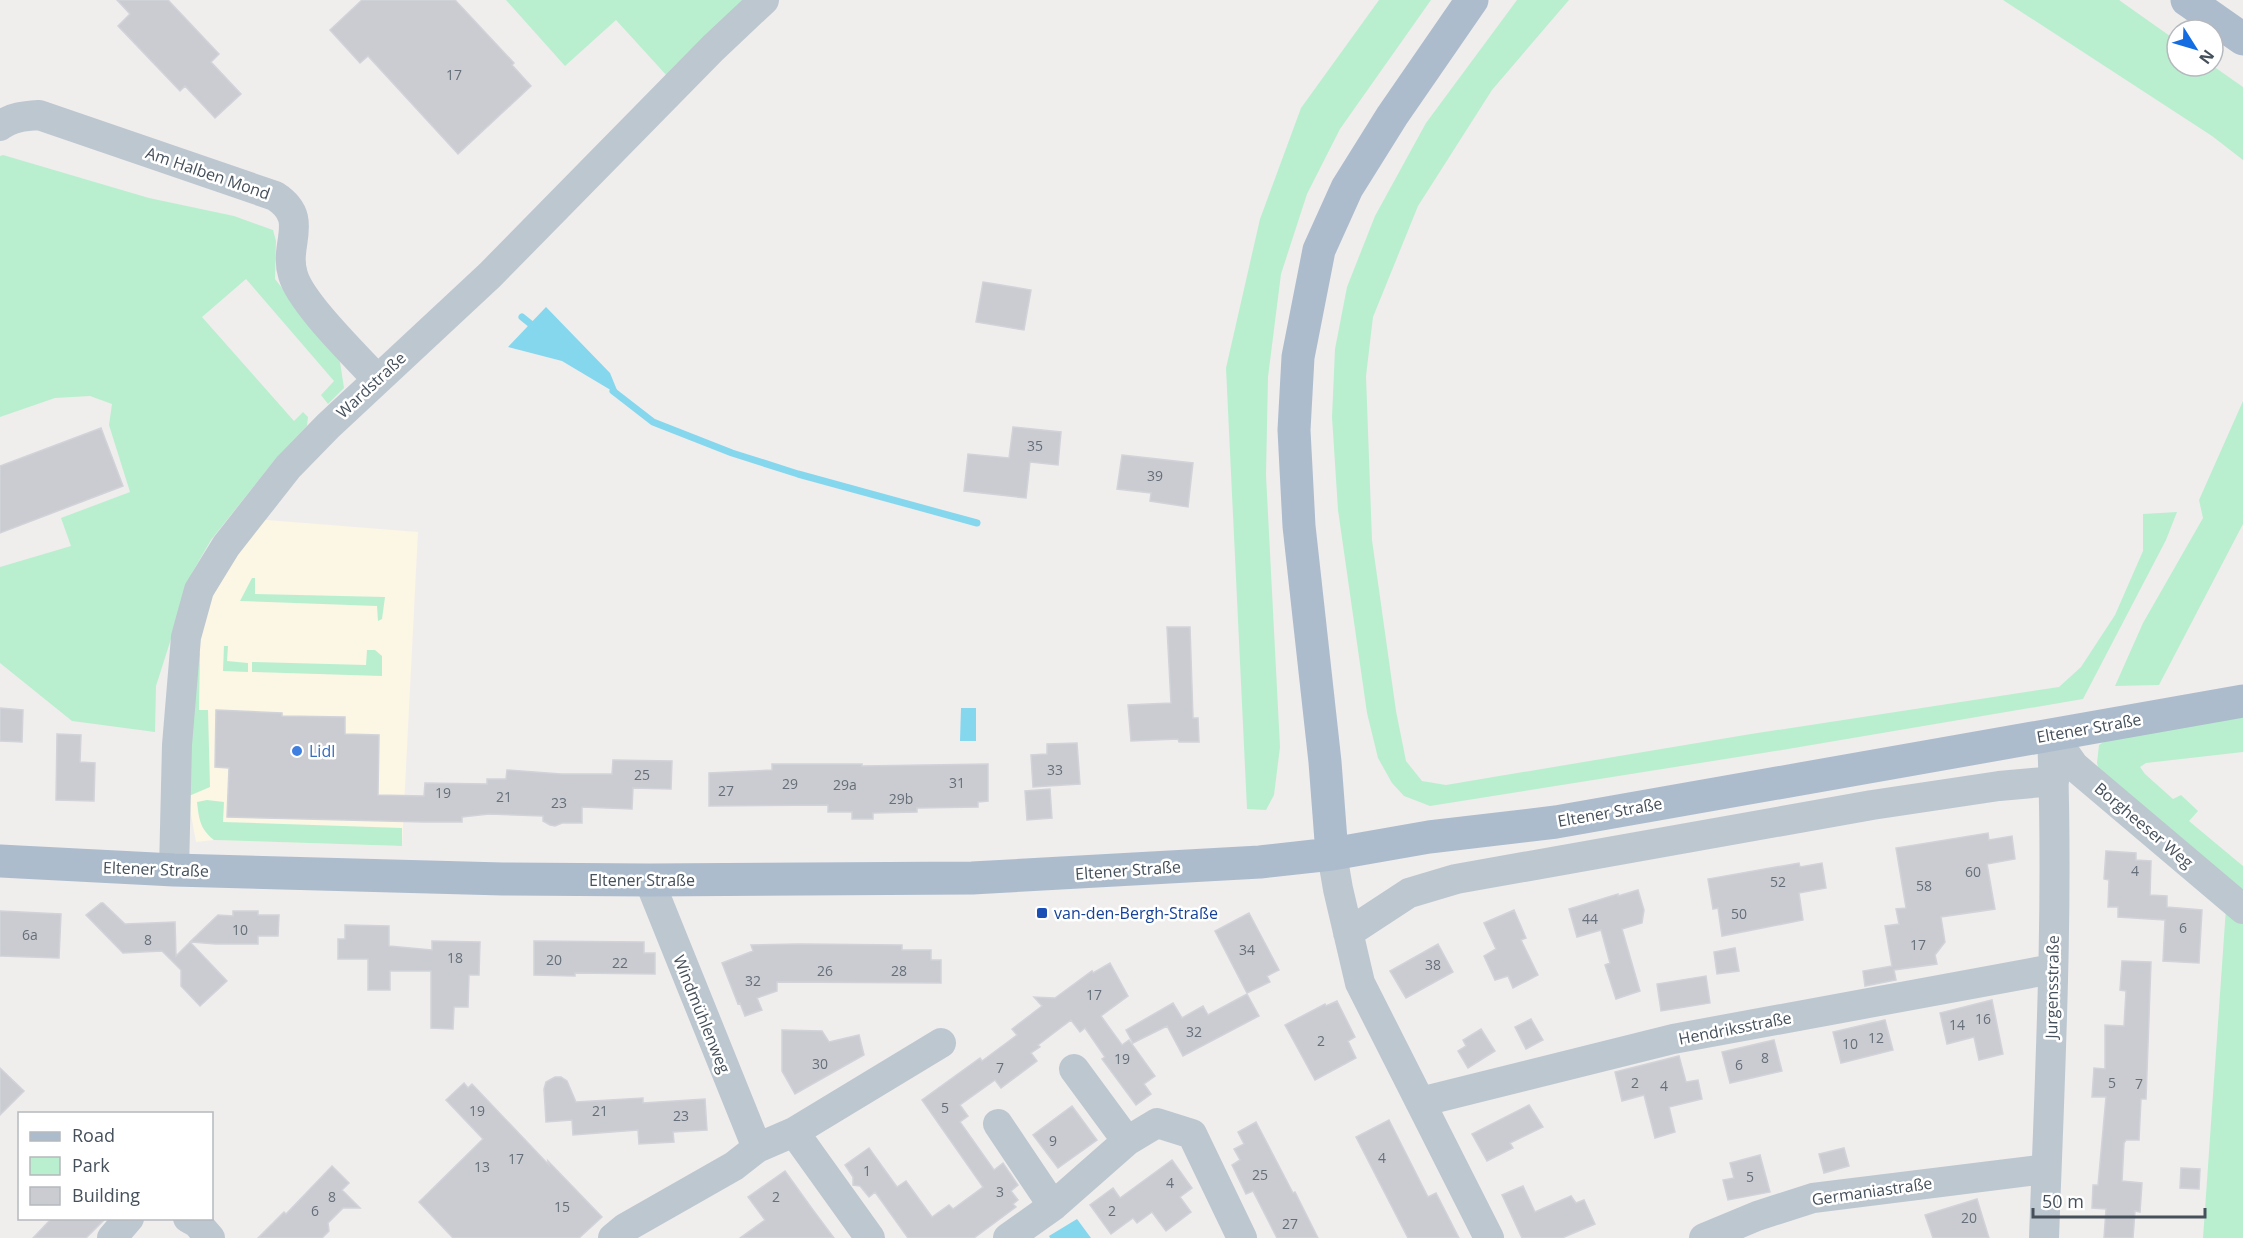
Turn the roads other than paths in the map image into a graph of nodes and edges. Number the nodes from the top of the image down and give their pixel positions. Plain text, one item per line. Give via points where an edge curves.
1 (764, 0) edge
2 (1472, 0) edge
3 (2187, 0) edge
4 (2243, 39) edge
5 (0, 126) edge
6 (377, 379) junction
7 (2243, 701) edge
8 (2052, 735) junction
9 (2054, 781) junction
10 (1332, 854) junction
11 (0, 861) edge
12 (174, 870) junction
13 (649, 880) junction
14 (2243, 909) edge
15 (1348, 933) junction
16 (2053, 969) junction
17 (941, 1043) dead end
18 (1074, 1069) dead end
19 (1419, 1102) junction
20 (998, 1124) dead end
21 (794, 1132) junction
22 (1127, 1141) junction
23 (757, 1148) junction
24 (2046, 1169) junction
25 (1053, 1206) junction
26 (127, 1220) edge
27 (192, 1220) edge
28 (112, 1238) edge
29 (210, 1238) edge
30 (613, 1238) edge
31 (870, 1238) edge
32 (1008, 1238) edge
33 (1242, 1238) edge
34 (1489, 1238) edge
35 (1704, 1238) edge
36 (2044, 1238) edge

1 - 6 street, Wardstraße via 490,274
2 - 10 main road via 1347,188 1319,250 1298,357 1294,430 1299,526
3 - 4 main road
5 - 6 street, Am Halben Mond via 22,116 39,115 286,203 294,215 290,259 293,276 306,299
6 - 12 street, Wardstraße via 288,467 226,546 199,590 186,637 181,693
7 - 8 main road, Eltener Straße
8 - 9 street, Jurgensstraße
8 - 10 main road, Eltener Straße via 1556,822 1420,838
8 - 14 street, Borgheeser Weg via 2074,766
9 - 15 street via 1872,805 1456,879 1409,893
9 - 16 street, Jurgensstraße
10 - 13 main road, Eltener Straße via 1260,862 972,878
10 - 15 street
11 - 12 main road, Eltener Straße
12 - 13 main road, Eltener Straße
13 - 23 street, Windmühlenweg
15 - 19 street via 1360,983
16 - 19 street, Hendriksstraße via 1673,1039
16 - 24 street, Jurgensstraße
17 - 21 street
18 - 22 street
19 - 34 street
20 - 25 street
21 - 23 street
21 - 31 street
22 - 25 street
22 - 33 street via 1157,1123 1192,1134
23 - 30 street via 734,1166
24 - 35 street, Germaniastraße via 1813,1198
24 - 36 street, Jurgensstraße
25 - 32 street
26 - 28 street
27 - 29 street

